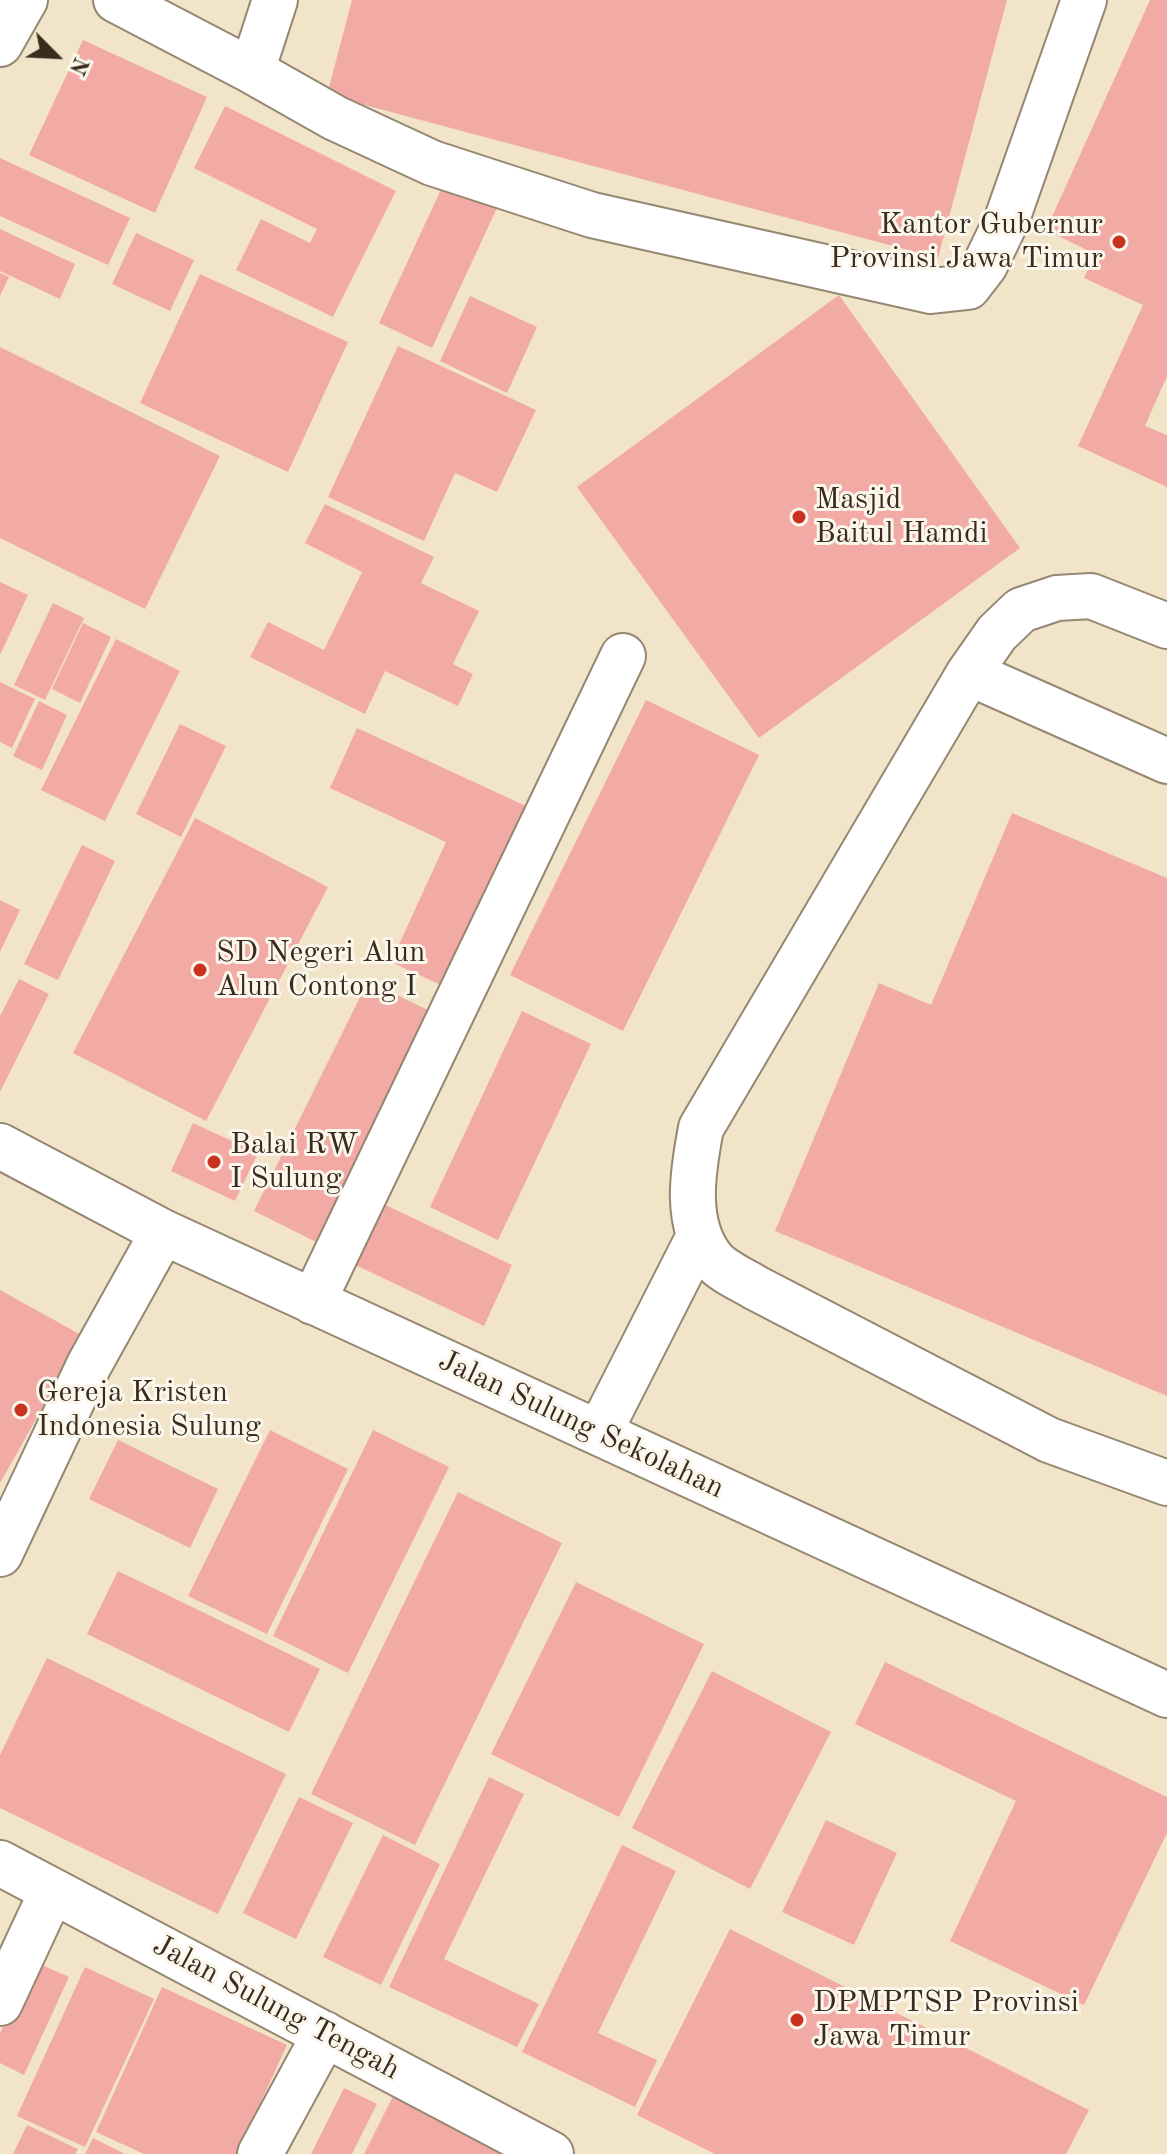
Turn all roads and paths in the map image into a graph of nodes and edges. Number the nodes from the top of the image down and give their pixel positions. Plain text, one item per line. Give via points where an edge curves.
1 (25, 0) edge
2 (116, 0) edge
3 (275, 0) edge
4 (1084, 0) edge
5 (0, 44) edge
6 (252, 71) junction
7 (1167, 626) edge
8 (623, 656) dead end
9 (969, 673) junction
10 (1162, 747) edge
11 (0, 1146) edge
12 (163, 1232) junction
13 (699, 1236) junction
14 (313, 1302) junction
15 (599, 1433) junction
16 (1167, 1483) edge
17 (0, 1554) edge
18 (1167, 1695) edge
19 (0, 1863) edge
20 (52, 1891) junction
21 (0, 2003) edge
22 (325, 2034) junction
23 (260, 2154) edge
24 (551, 2154) edge

1 - 5 street
2 - 6 street
3 - 6 street
4 - 6 street via 1007,219 985,265 968,287 931,291 563,206 432,163 335,118
7 - 9 street via 1091,596 1057,598 1021,610
8 - 14 street
9 - 10 street
9 - 13 street via 701,1128 691,1181
11 - 12 street, Jalan Sulung Sekolahan
12 - 14 street, Jalan Sulung Sekolahan
12 - 17 street via 89,1365
13 - 15 street
13 - 16 street via 715,1262 756,1288 1049,1440
14 - 15 street, Jalan Sulung Sekolahan
15 - 18 street, Jalan Sulung Sekolahan
19 - 20 street, Jalan Sulung Tengah
20 - 21 street
20 - 22 street, Jalan Sulung Tengah
22 - 23 street
22 - 24 street, Jalan Sulung Tengah

